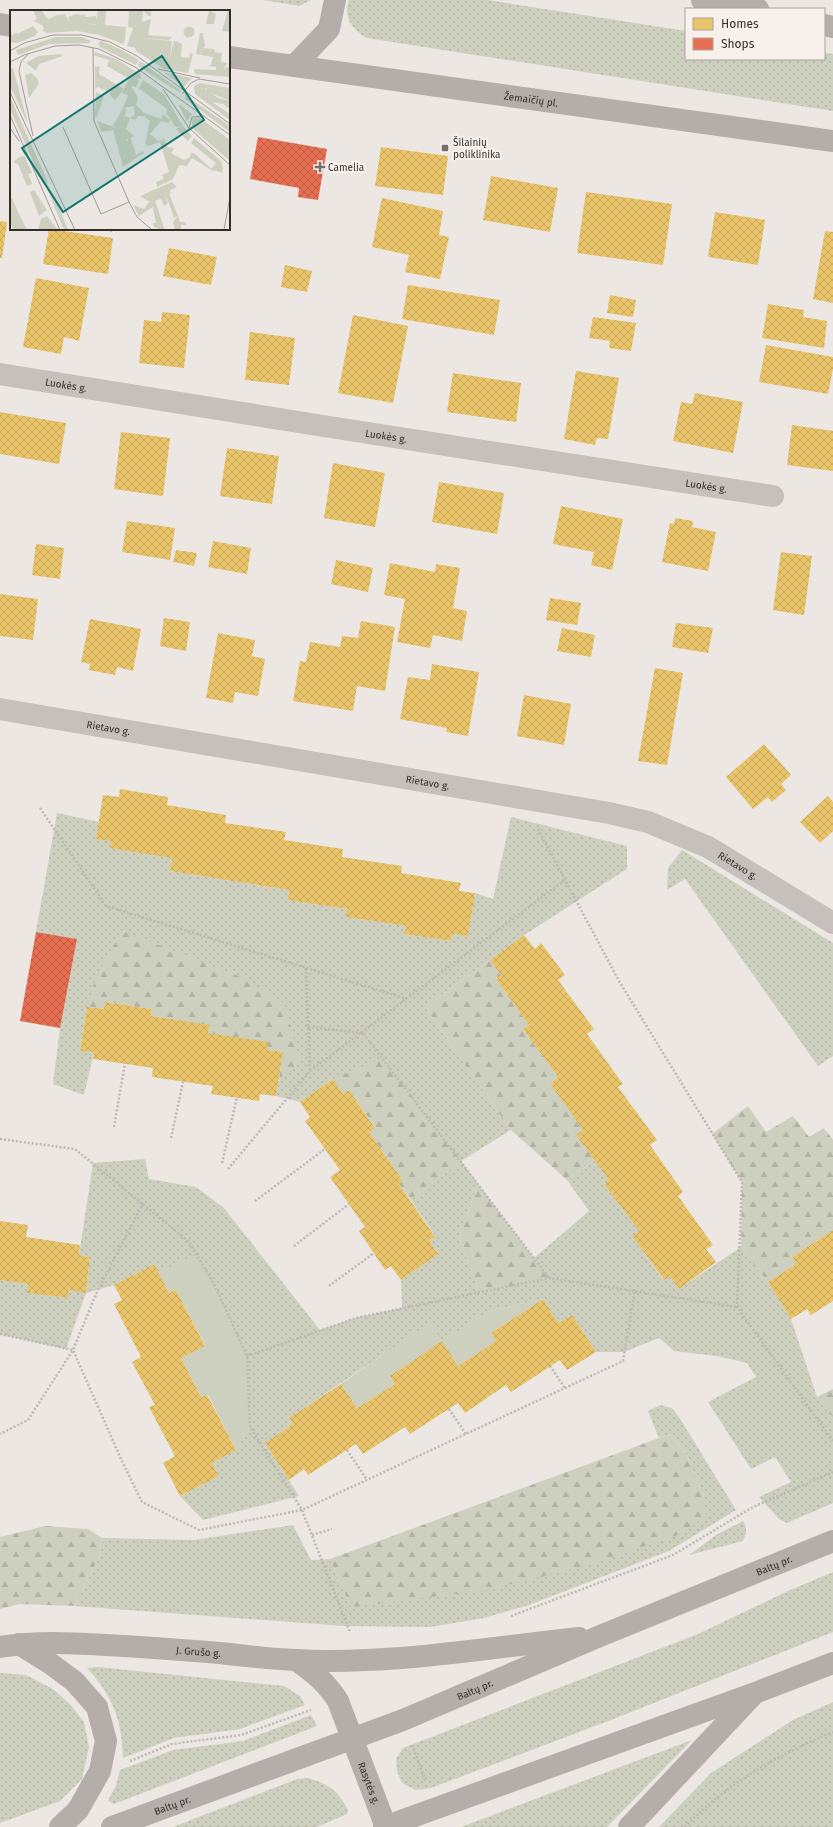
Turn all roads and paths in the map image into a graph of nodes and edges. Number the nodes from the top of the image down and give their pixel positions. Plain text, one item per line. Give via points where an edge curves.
1 (335, 0) edge
2 (702, 0) edge
3 (752, 8) edge
4 (0, 24) edge
5 (10, 26) edge
6 (230, 57) edge
7 (294, 66) junction
8 (784, 134) junction
9 (833, 141) edge
10 (833, 154) edge
11 (0, 374) edge
12 (773, 496) dead end
13 (0, 709) edge
14 (521, 798) junction
15 (40, 808) dead end
16 (566, 879) junction
17 (833, 923) edge
18 (306, 968) junction
19 (408, 999) junction
20 (308, 1026) junction
21 (363, 1033) junction
22 (125, 1063) dead end
23 (310, 1071) junction
24 (183, 1082) dead end
25 (236, 1098) dead end
26 (114, 1128) dead end
27 (171, 1138) dead end
28 (0, 1139) edge
29 (325, 1149) dead end
30 (222, 1164) dead end
31 (228, 1169) dead end
32 (255, 1201) dead end
33 (143, 1203) junction
34 (349, 1204) dead end
35 (294, 1246) dead end
36 (374, 1253) dead end
37 (549, 1278) junction
38 (329, 1286) dead end
39 (634, 1290) junction
40 (737, 1307) junction
41 (0, 1334) edge
42 (73, 1350) junction
43 (248, 1356) junction
44 (550, 1366) dead end
45 (565, 1388) junction
46 (449, 1408) dead end
47 (0, 1434) edge
48 (466, 1434) junction
49 (833, 1441) edge
50 (347, 1450) dead end
51 (833, 1472) edge
52 (367, 1480) junction
53 (302, 1510) junction
54 (332, 1529) dead end
55 (312, 1535) junction
56 (833, 1541) edge
57 (510, 1616) dead end
58 (357, 1633) dead end
59 (600, 1636) junction
60 (9, 1645) edge
61 (296, 1660) junction
62 (833, 1663) edge
63 (754, 1693) junction
64 (338, 1701) junction
65 (833, 1732) edge
66 (353, 1739) junction
67 (100, 1771) junction
68 (688, 1826) edge
69 (60, 1827) edge
70 (112, 1827) edge
71 (385, 1827) edge
72 (629, 1827) edge

1 - 7 main road via 329,30
2 - 3 main road
4 - 5 main road
6 - 7 main road, Žemaičių pl.
7 - 8 main road, Žemaičių pl.
8 - 9 main road, Žemaičių pl.
8 - 10 main road
11 - 12 street, Luokės g.
13 - 14 street, Rietavo g.
14 - 16 path
14 - 17 street, Rietavo g. via 648,822 708,847
15 - 18 path via 106,906
16 - 19 path
16 - 40 path via 619,981 742,1182
18 - 19 path
18 - 20 path
19 - 21 path
20 - 21 path
20 - 23 path
21 - 23 path
21 - 37 path
22 - 26 path
23 - 31 path
24 - 27 path
25 - 30 path
28 - 33 path via 75,1149
29 - 32 path
33 - 42 path via 97,1292
33 - 43 path via 188,1241 214,1284
34 - 35 path
36 - 38 path
37 - 39 path
37 - 43 path via 356,1318
39 - 40 path
39 - 45 path via 623,1361
40 - 49 path
41 - 42 path
42 - 47 path via 28,1420
42 - 53 path via 142,1502 199,1530
43 - 53 path via 250,1428
44 - 45 path
45 - 48 path
46 - 48 path
48 - 52 path
50 - 52 path
51 - 57 path via 753,1507 673,1555
52 - 53 path
53 - 55 path
54 - 55 path
55 - 58 path via 350,1632
56 - 59 main road, Baltų pr.
59 - 61 main road, J. Grušo g. via 445,1655 390,1659
59 - 66 main road, Baltų pr.
60 - 61 main road, J. Grušo g. via 80,1643
60 - 67 main road via 51,1664 74,1681 97,1707 106,1741
61 - 64 main road via 331,1688
62 - 63 main road
63 - 71 main road
63 - 72 main road
64 - 66 main road
64 - 67 path via 241,1735 172,1744
65 - 68 path via 762,1766 723,1792
66 - 70 main road, Baltų pr.
66 - 71 main road, Rasytės g.
67 - 69 main road via 78,1810

